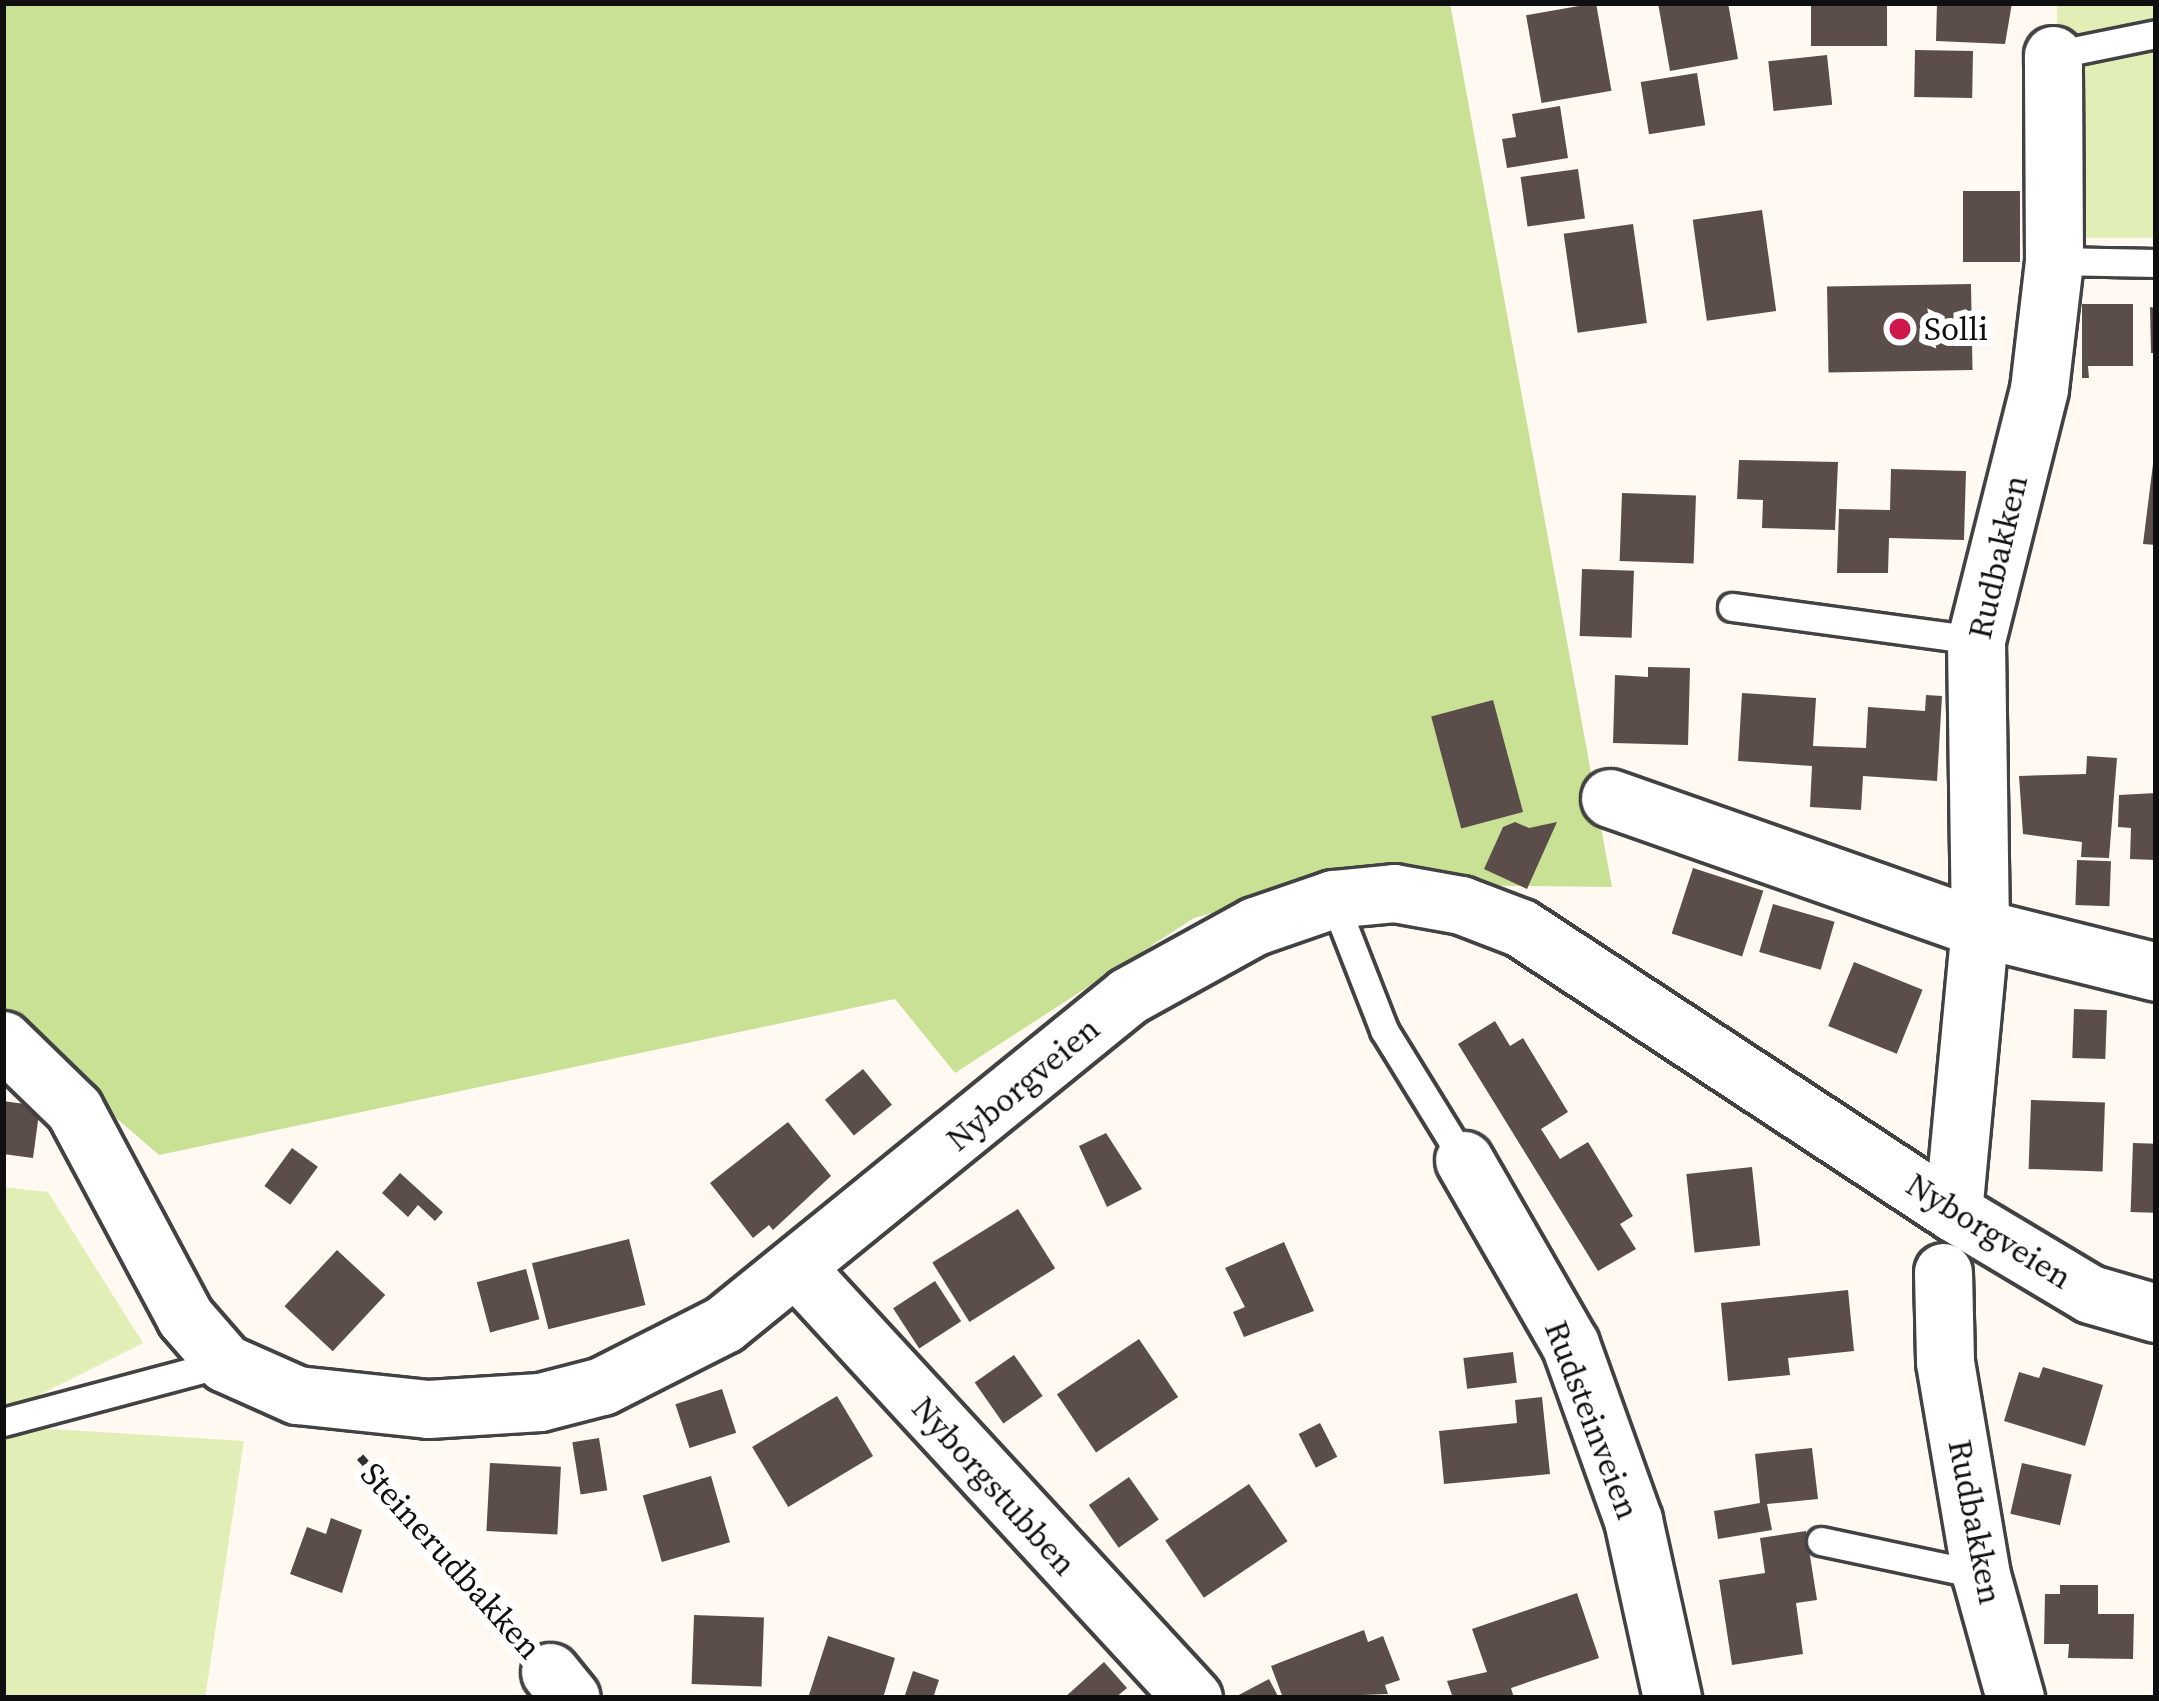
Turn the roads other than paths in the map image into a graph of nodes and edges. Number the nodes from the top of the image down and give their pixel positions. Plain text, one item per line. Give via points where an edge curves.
1 (2156, 34) edge
2 (2053, 55) joint
3 (2054, 261) junction
4 (2156, 263) edge
5 (1732, 607) dead end
6 (1976, 640) junction
7 (1610, 798) dead end
8 (1333, 899) junction
9 (1980, 928) junction
10 (2156, 972) edge
11 (3, 1040) edge
12 (1464, 1160) joint
13 (1953, 1212) junction
14 (799, 1271) junction
15 (1943, 1272) dead end
16 (2156, 1313) edge
17 (225, 1363) junction
18 (3, 1422) edge
19 (1821, 1541) dead end
20 (1981, 1575) junction
21 (1193, 1698) edge
22 (1672, 1698) edge
23 (2015, 1698) edge

1 - 2 lane, Rudbakken
2 - 3 street, Rudbakken
3 - 4 lane
3 - 6 street, Rudbakken via 2039,389
5 - 6 lane
6 - 9 street, Rudbakken
7 - 9 street
8 - 12 lane via 1384,1030
8 - 13 street, Nyborgveien via 1394,893 1461,904 1521,928
8 - 14 street, Nyborgveien via 1255,926 1128,996
9 - 10 street
9 - 13 street, Rudbakken
11 - 17 street, Nyborgveien via 74,1109 185,1317
12 - 22 street, Rudsteinveien via 1570,1344 1633,1520
13 - 16 street, Nyborgveien via 2090,1294
14 - 17 street, Nyborgveien via 649,1364 540,1402 428,1408 297,1395
14 - 21 street, Nyborgstubben
15 - 20 street, Rudbakken via 1945,1362
17 - 18 lane
19 - 20 lane
20 - 23 street, Rudbakken

